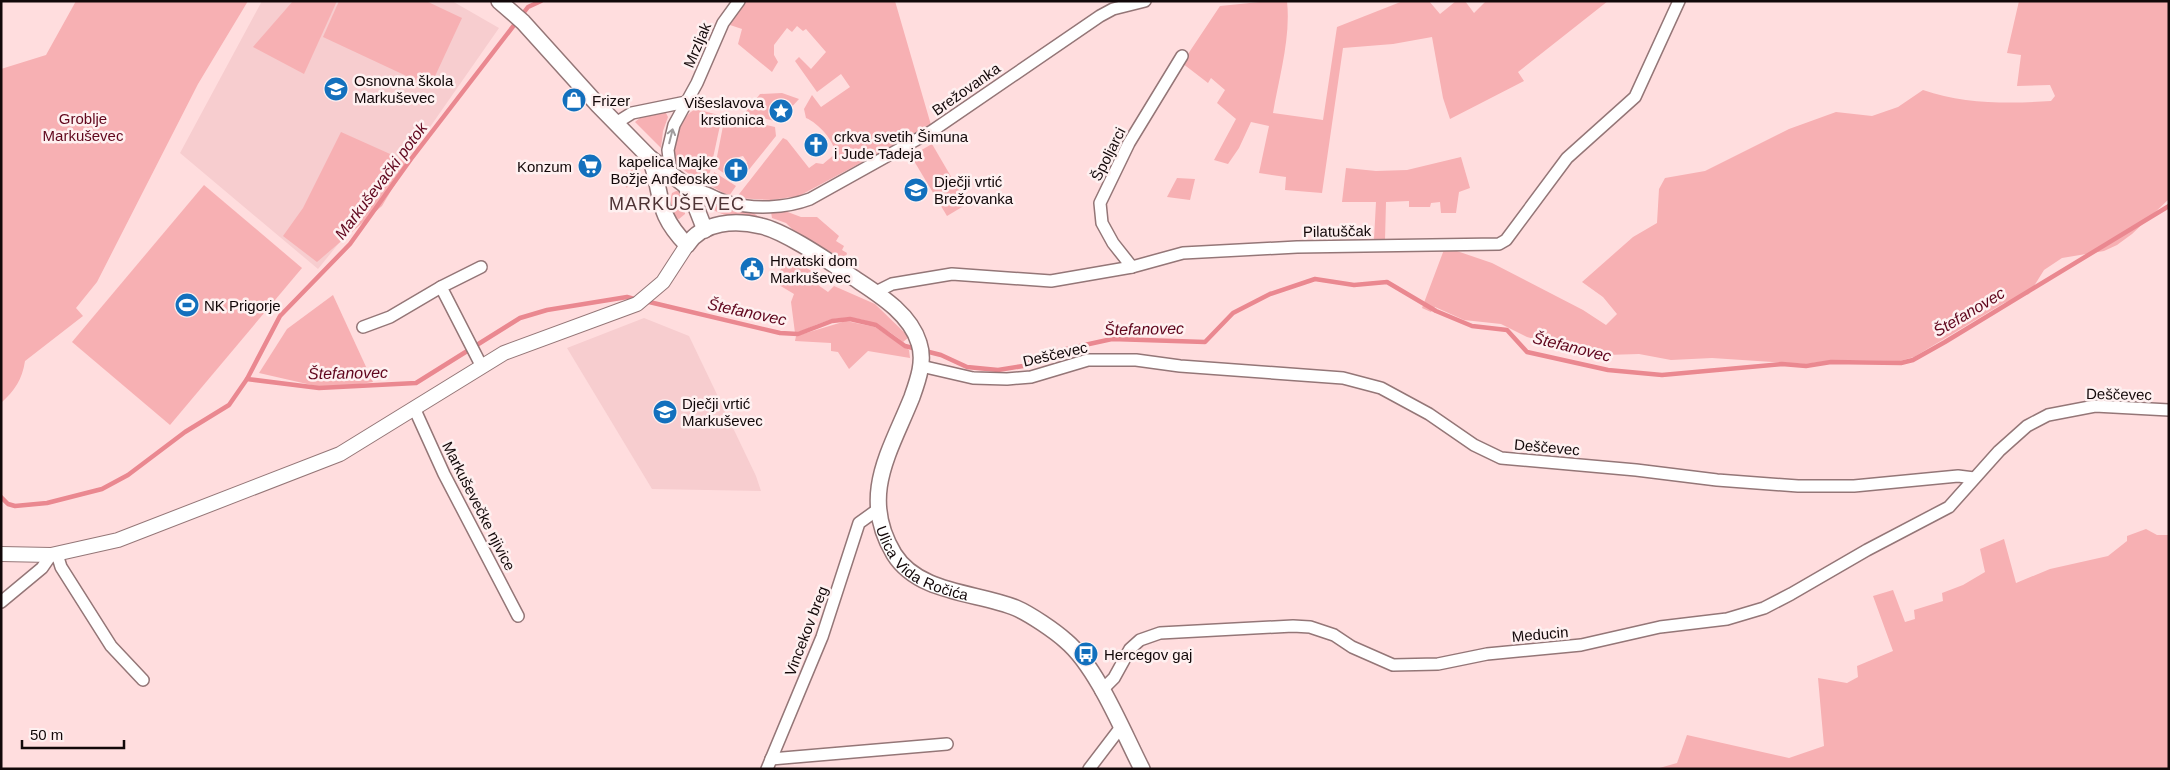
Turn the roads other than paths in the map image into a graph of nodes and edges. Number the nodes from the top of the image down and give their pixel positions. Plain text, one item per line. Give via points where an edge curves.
1 (499, 1) edge
2 (739, 1) edge
3 (1145, 1) edge
4 (1679, 1) edge
5 (1115, 5) edge
6 (1182, 56) dead end
7 (686, 102) junction
8 (616, 123) junction
9 (650, 158) junction
10 (680, 182) junction
11 (658, 194) junction
12 (705, 230) junction
13 (687, 245) junction
14 (481, 267) dead end
15 (1132, 267) junction
16 (441, 287) junction
17 (876, 292) junction
18 (362, 327) dead end
19 (921, 355) junction
20 (479, 361) junction
21 (414, 410) junction
22 (2169, 410) edge
23 (1974, 478) junction
24 (877, 510) junction
25 (1, 554) edge
26 (54, 555) junction
27 (1, 602) edge
28 (518, 616) dead end
29 (143, 680) dead end
30 (1101, 691) junction
31 (1121, 727) junction
32 (947, 744) dead end
33 (769, 764) edge
34 (1090, 769) edge
35 (1142, 769) edge

1 - 8 main road
2 - 7 street, Mrzljak via 723,23
3 - 5 street, Brežovanka
4 - 15 street, Pilatuščak via 1635,97 1567,158 1506,240 1488,245 1297,247 1183,253
5 - 10 street, Brežovanka via 932,131 810,199 794,204 758,207 729,203
6 - 15 street, Špoljarci via 1129,143 1100,203 1102,223
7 - 8 street via 632,113
10 -> 7 street, Mrzljak via 668,159 670,140
8 - 9 main road
9 - 10 main road
9 - 11 main road
10 - 11 main road via 668,184
10 - 12 main road
11 - 13 main road via 669,224
12 - 13 main road via 695,235
12 - 17 main road via 733,223 769,228
13 - 20 street via 653,293 637,304
14 - 16 street
15 - 17 street, Pilatuščak via 1051,280 952,274 930,276 892,284
16 - 18 street via 390,318
16 - 20 street
17 - 19 main road via 906,319
19 - 23 street, Deščevec via 973,378 1031,376 1088,360 1136,360 1343,378 1382,388 1501,458 1798,486 1854,486 1958,476
19 - 24 main road, Ulica Vida Ročića via 915,388 884,465
20 - 21 street
21 - 26 street via 340,454 313,465 118,540
21 - 28 street, Markuševečke njivice
22 - 23 street, Deščevec via 2095,406 2048,415 2027,426
23 - 30 street, Meducin via 1949,507 1764,608 1727,619 1660,627 1581,645 1487,654 1438,664 1393,664 1310,627 1160,633 1140,640 1130,649 1114,678
24 - 30 main road, Ulica Vida Ročića via 895,555 913,575 955,592 1017,608 1066,641 1084,660
24 - 33 street, Vincekov breg via 859,523 822,637
25 - 26 street
26 - 27 street
26 - 29 street via 111,646
30 - 31 main road, Ulica Vida Ročića
31 - 34 street
31 - 35 main road, Ulica Vida Ročića
32 - 33 street

